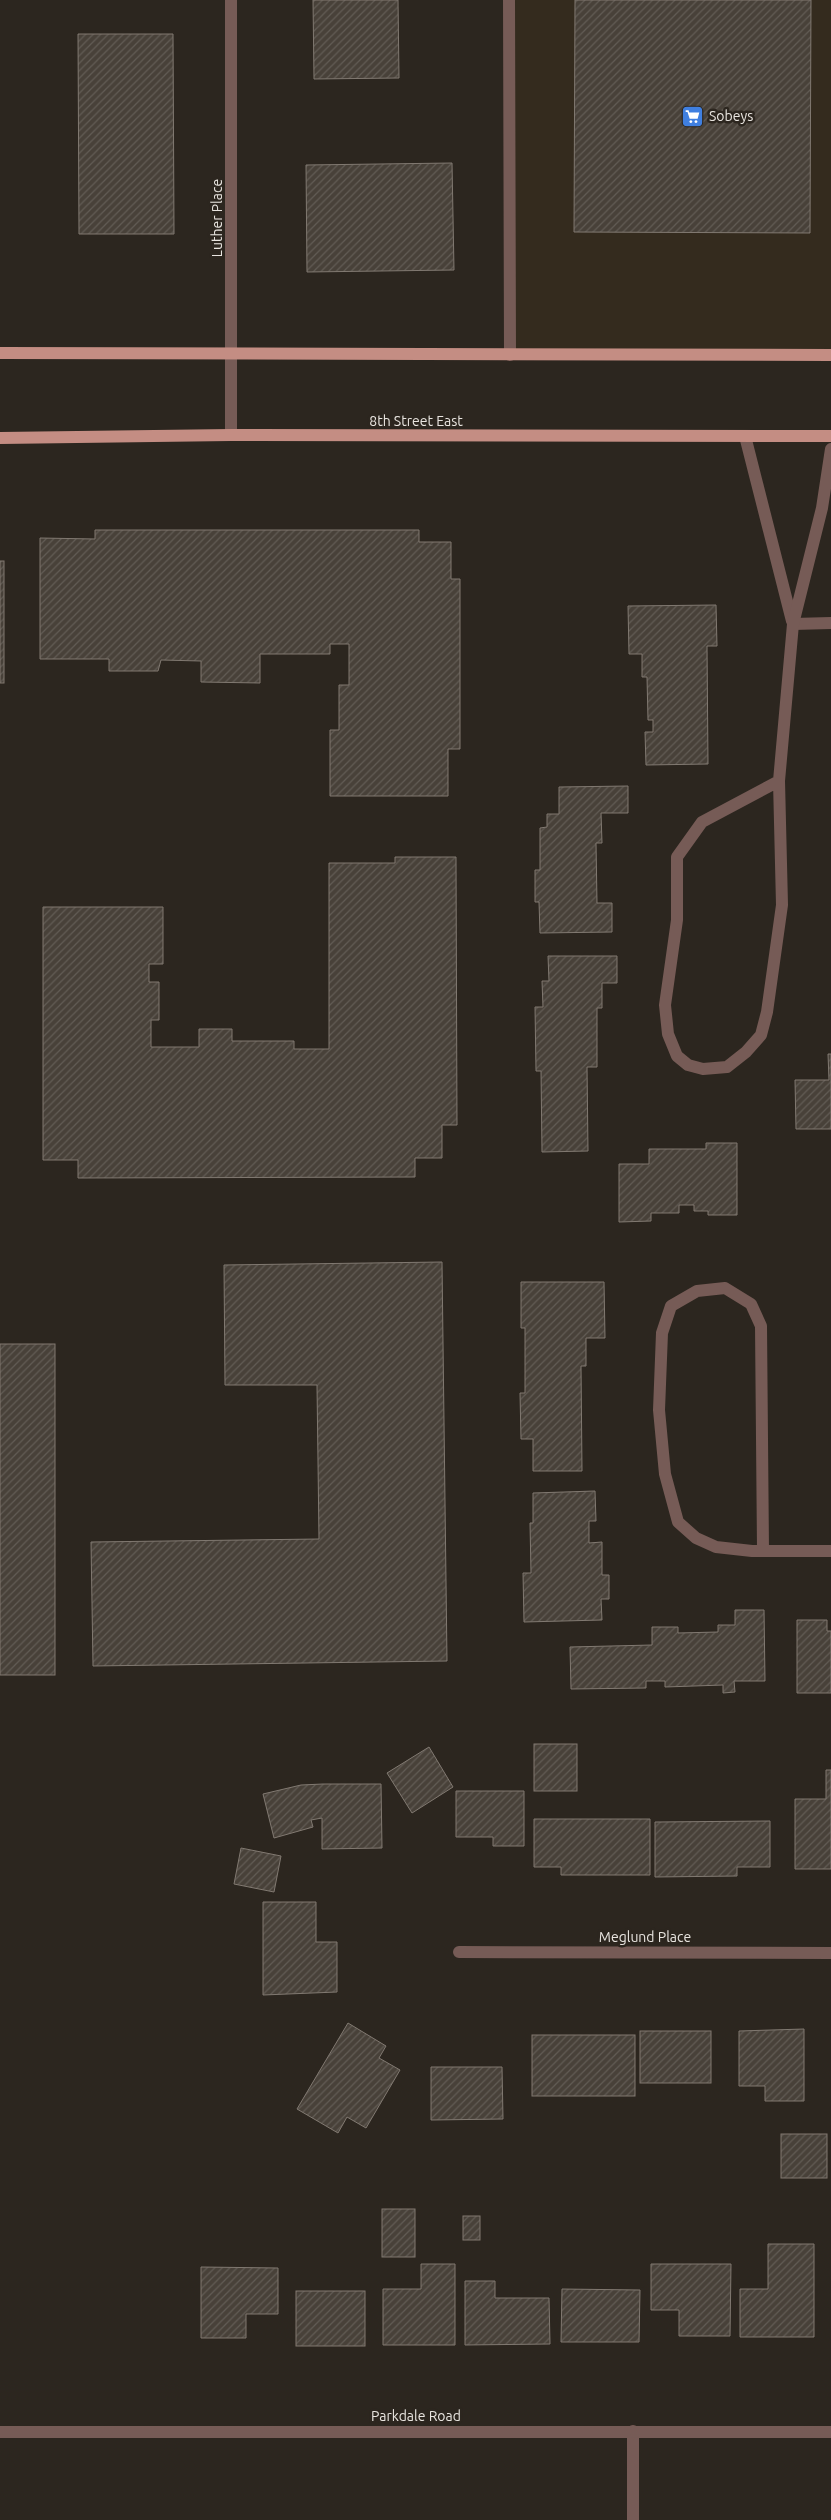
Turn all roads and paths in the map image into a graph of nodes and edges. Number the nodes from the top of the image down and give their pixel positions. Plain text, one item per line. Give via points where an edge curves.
1 (231, 0) edge
2 (509, 0) edge
3 (232, 352) junction
4 (0, 353) edge
5 (510, 355) junction
6 (831, 355) edge
7 (231, 435) junction
8 (745, 436) junction
9 (831, 436) edge
10 (0, 438) edge
11 (831, 449) edge
12 (831, 623) edge
13 (793, 624) junction
14 (779, 781) junction
15 (763, 1550) junction
16 (831, 1551) edge
17 (459, 1952) dead end
18 (831, 1953) edge
19 (634, 2431) junction
20 (0, 2432) edge
21 (831, 2432) edge
22 (634, 2520) edge

1 - 3 street, Luther Place
2 - 5 street
3 - 4 main road
3 - 5 main road
3 - 7 street, Luther Place
5 - 6 main road
7 - 8 main road, 8th Street East
7 - 10 main road, 8th Street East
8 - 9 main road, 8th Street East
8 - 13 street
11 - 13 street via 822,508
12 - 13 street
13 - 14 street
14 - 14 street via 782,904 761,1035 727,1067 703,1069 688,1065 677,1056 668,1034 665,1005 677,920 677,857 702,822
15 - 15 street via 762,1326 751,1304 725,1288 696,1291 671,1306 662,1333 659,1410 665,1474 678,1522 696,1538 716,1547
15 - 16 street
17 - 18 street, Meglund Place
19 - 20 street, Parkdale Road
19 - 21 street, Parkdale Road
19 - 22 street

